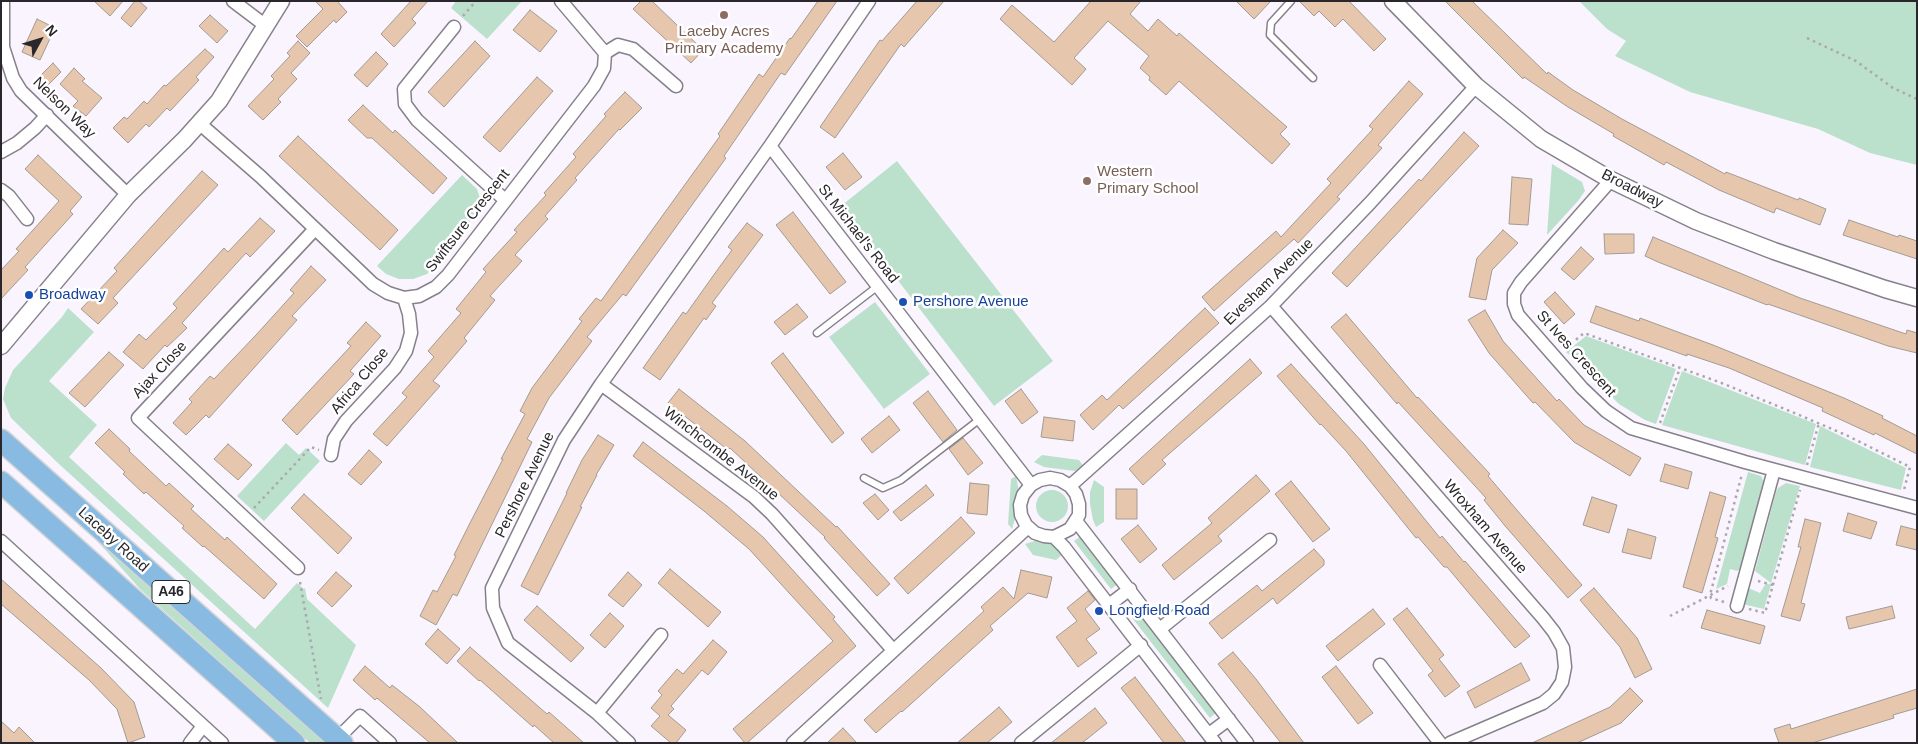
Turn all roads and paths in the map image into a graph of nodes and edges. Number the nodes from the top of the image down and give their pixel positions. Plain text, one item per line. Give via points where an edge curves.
1 (3, 1) edge
2 (233, 1) edge
3 (281, 1) edge
4 (476, 1) edge
5 (561, 1) edge
6 (869, 1) edge
7 (1291, 1) edge
8 (1398, 3) edge
9 (266, 26) junction
10 (454, 26) joint
11 (2, 29) edge
12 (1808, 38) dead end
13 (605, 53) junction
14 (1313, 78) dead end
15 (676, 86) dead end
16 (1476, 86) junction
17 (1917, 99) edge
18 (47, 115) junction
19 (199, 123) junction
20 (770, 146) junction
21 (1, 152) edge
22 (1611, 180) junction
23 (1, 190) edge
24 (128, 195) junction
25 (505, 200) junction
26 (27, 219) dead end
27 (315, 229) junction
28 (878, 286) junction
29 (404, 298) junction
30 (1917, 298) edge
31 (1271, 306) junction
32 (817, 333) dead end
33 (1, 346) edge
34 (1556, 356) junction
35 (1680, 368) junction
36 (601, 384) junction
37 (980, 419) junction
38 (1818, 423) junction
39 (1656, 436) junction
40 (1, 440) edge
41 (331, 455) joint
42 (1774, 470) junction
43 (864, 478) dead end
44 (1804, 478) junction
45 (1, 482) edge
46 (1031, 485) junction
47 (1070, 486) junction
48 (1900, 504) junction
49 (1917, 508) edge
50 (245, 518) junction
51 (1076, 521) junction
52 (1028, 527) junction
53 (1054, 537) junction
54 (1270, 540) dead end
55 (1, 541) edge
56 (298, 568) joint
57 (1744, 580) junction
58 (1130, 589) junction
59 (1110, 605) junction
60 (1737, 606) dead end
61 (1670, 616) dead end
62 (1160, 629) junction
63 (661, 635) dead end
64 (1141, 645) junction
65 (893, 650) junction
66 (1380, 665) dead end
67 (322, 708) dead end
68 (597, 714) junction
69 (1229, 719) junction
70 (204, 726) junction
71 (1212, 739) edge
72 (340, 741) edge
73 (190, 743) edge
74 (222, 743) edge
75 (294, 743) edge
76 (390, 743) edge
77 (629, 743) edge
78 (793, 743) edge
79 (1021, 743) edge
80 (1247, 743) edge
81 (1440, 743) edge
82 (1450, 743) edge

1 - 11 street, Nelson Way
2 - 9 street
3 - 9 street
4 - 10 path
5 - 13 street
6 - 20 street, Pershore Avenue
7 - 14 lane via 1270,23 1270,35
8 - 16 street, Broadway
9 - 19 street via 218,101
10 - 25 street via 404,89 405,104 416,120
11 - 18 street, Nelson Way via 3,47 12,78
12 - 17 path via 1856,61 1893,88
13 - 15 street via 618,45 633,49
13 - 25 street, Swiftsure Crescent via 604,68 594,86
16 - 22 street, Broadway via 1541,139
16 - 31 street, Evesham Avenue
18 - 21 street via 36,128
18 - 24 street, Nelson Way
19 - 24 street
19 - 27 street via 261,176
20 - 28 street, St Michael's Road
20 - 36 street, Pershore Avenue
22 - 30 street, Broadway via 1696,221 1774,251
22 - 34 street, St Ives Crescent via 1514,293 1518,315
23 - 26 street
24 - 33 street
25 - 29 street, Swiftsure Crescent via 436,287 419,296
27 - 29 street via 373,284
27 - 50 street, Ajax Close via 138,418
28 - 32 lane
28 - 37 street, St Michael's Road
29 - 41 street, Africa Close via 411,333 406,351 346,421 334,439
31 - 47 street, Evesham Avenue
31 - 82 street, Wroxham Avenue via 1543,618 1563,648 1565,668 1562,682 1554,694 1543,703
34 - 35 path via 1584,333
34 - 39 street, St Ives Crescent via 1606,411 1631,428
35 - 38 path
35 - 39 path
36 - 65 street, Winchcombe Avenue via 754,497
36 - 68 street, Pershore Avenue via 564,440 492,588 493,608 508,643
37 - 43 lane via 901,480 883,488
37 - 46 street, St Michael's Road
38 - 44 path
38 - 48 path via 1910,468
39 - 42 street, St Ives Crescent
40 - 72 highway, Laceby Road / A46
41 - 50 path via 311,447
42 - 44 street, St Ives Crescent
42 - 57 street
44 - 48 street, St Ives Crescent
45 - 75 highway, Laceby Road / A46
46 - 47 street via 1050,478
46 - 52 street via 1020,505
47 - 51 street via 1079,504
48 - 49 street, St Ives Crescent
50 - 56 street, Ajax Close
51 - 53 street via 1070,529
51 - 58 street
52 - 53 street via 1035,533
52 - 65 street
53 - 59 street
54 - 62 street
55 - 70 street
56 - 67 path
57 - 60 street
57 - 61 path
58 - 59 street
58 - 62 street
59 - 64 street
62 - 69 street
63 - 68 street
64 - 71 street
64 - 79 street
65 - 78 street
66 - 81 street
68 - 77 street, Pershore Avenue
69 - 71 street
69 - 80 street
70 - 73 street
70 - 74 street
72 - 76 street, Laceby Road via 360,716

